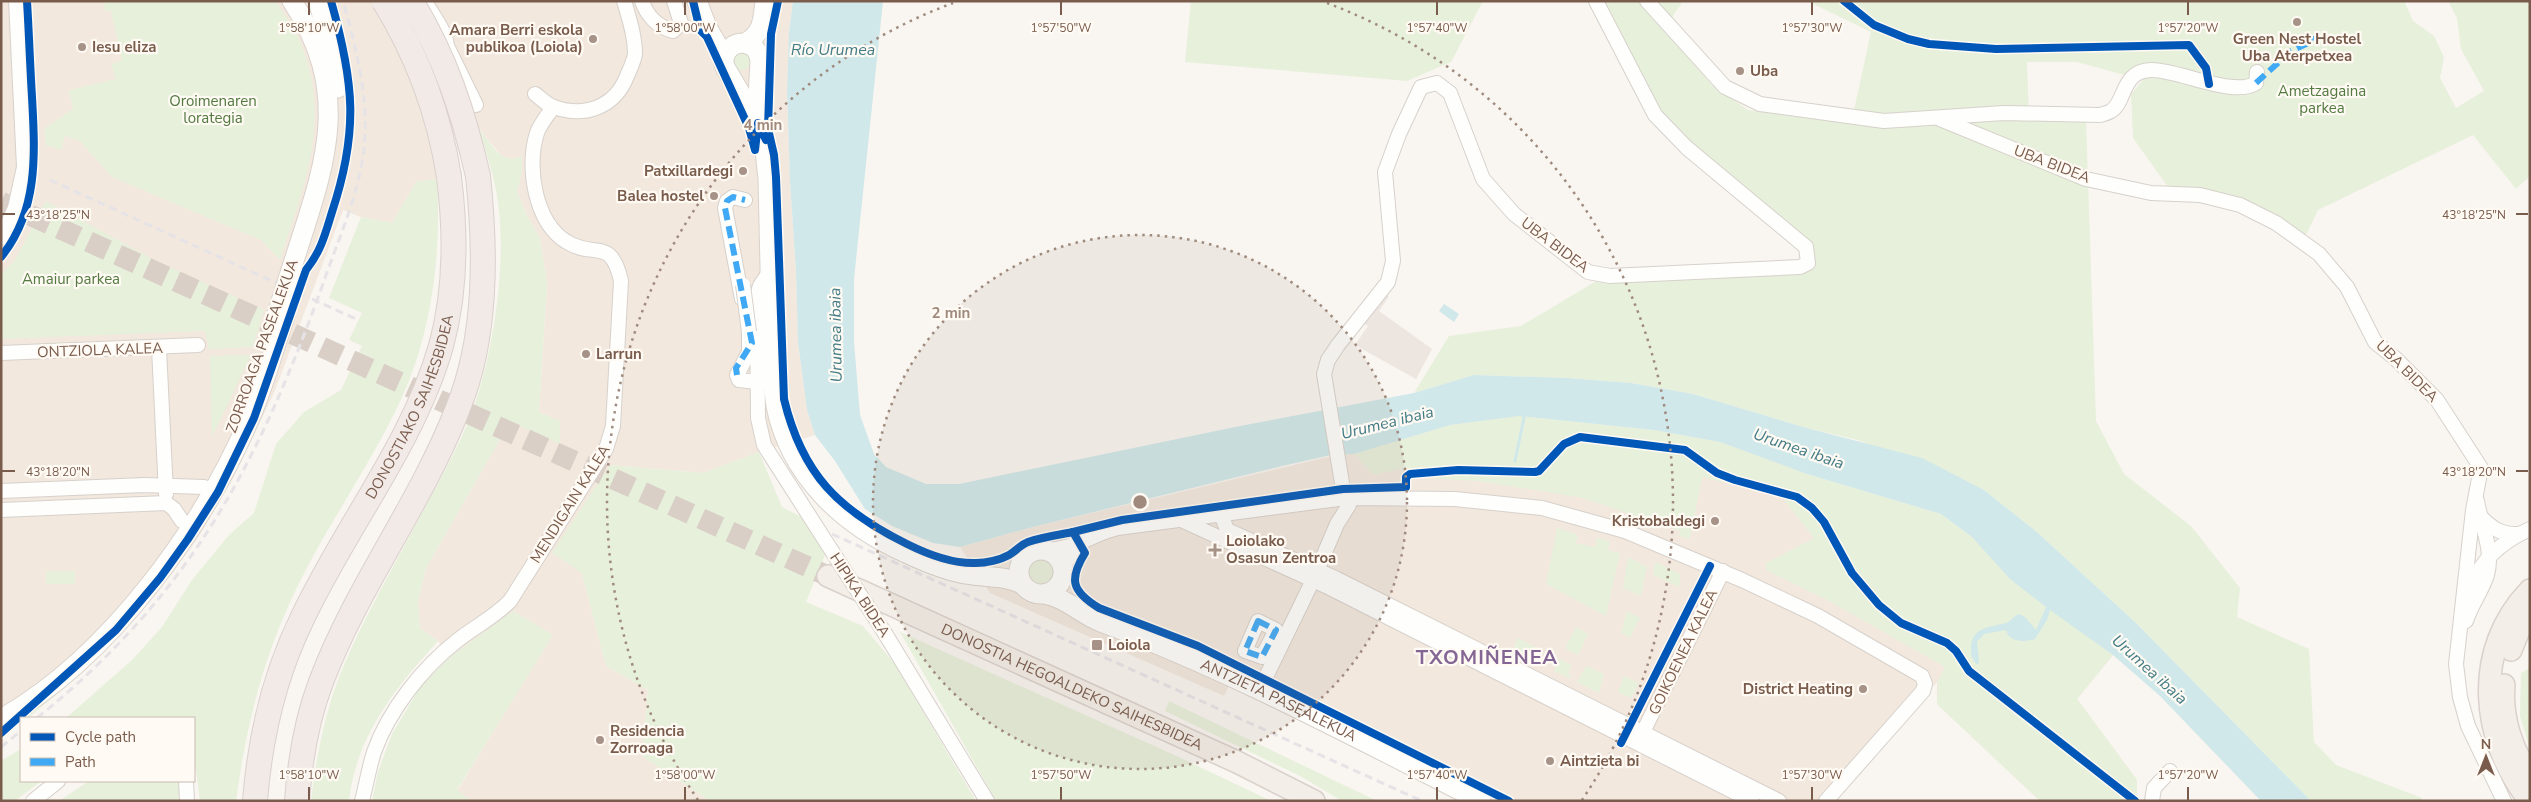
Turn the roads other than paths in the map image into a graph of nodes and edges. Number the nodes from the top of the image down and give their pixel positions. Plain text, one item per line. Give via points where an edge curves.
1 (16, 1) edge
2 (292, 1) edge
3 (318, 1) edge
4 (384, 1) edge
5 (411, 1) edge
6 (425, 1) edge
7 (624, 1) edge
8 (642, 1) edge
9 (674, 1) edge
10 (697, 1) edge
11 (704, 1) edge
12 (765, 1) edge
13 (1596, 1) edge
14 (1647, 1) edge
15 (741, 43) junction
16 (448, 47) junction
17 (760, 65) junction
18 (727, 66) junction
19 (2257, 72) dead end
20 (419, 86) dead end
21 (535, 94) dead end
22 (476, 104) dead end
23 (554, 107) junction
24 (1940, 119) junction
25 (758, 123) junction
26 (745, 200) dead end
27 (733, 209) dead end
28 (1, 238) edge
29 (770, 271) junction
30 (295, 272) junction
31 (281, 315) junction
32 (749, 343) junction
33 (198, 346) dead end
34 (160, 348) junction
35 (1, 353) edge
36 (737, 375) junction
37 (757, 382) junction
38 (166, 486) junction
39 (204, 487) junction
40 (1, 490) edge
41 (1345, 491) junction
42 (2476, 497) junction
43 (1320, 501) junction
44 (166, 503) junction
45 (1, 510) edge
46 (1221, 514) junction
47 (2481, 517) junction
48 (1180, 520) junction
49 (182, 521) junction
50 (1337, 524) junction
51 (2524, 531) edge
52 (1076, 546) junction
53 (1045, 550) junction
54 (2489, 557) junction
55 (1021, 562) junction
56 (1723, 571) junction
57 (1063, 572) junction
58 (829, 574) junction
59 (992, 575) junction
60 (1315, 576) junction
61 (1022, 584) junction
62 (2530, 590) edge
63 (1044, 594) junction
64 (1074, 605) junction
65 (2462, 605) junction
66 (2530, 614) edge
67 (2459, 643) junction
68 (1258, 691) junction
69 (1, 703) edge
70 (1, 719) edge
71 (1643, 732) junction
72 (2170, 771) dead end
73 (2530, 776) edge
74 (57, 782) edge
75 (186, 782) edge
76 (33, 801) edge
77 (187, 801) edge
78 (255, 801) edge
79 (296, 801) edge
80 (362, 801) edge
81 (987, 801) edge
82 (1288, 801) edge
83 (1314, 801) edge
84 (1481, 801) edge
85 (1752, 801) edge
86 (1779, 801) edge
87 (1826, 801) edge
88 (2152, 801) edge
89 (2504, 801) edge
90 (2530, 801) edge

1 - 28 street via 24,153 19,195
2 - 30 main road, ZORROAGA PASEALEKUA via 317,48 328,94 329,120 323,168
3 - 30 main road, ZORROAGA PASEALEKUA via 337,76 338,143 332,175
4 - 78 highway, DONOSTIAKO SAIHESBIDEA, bridge via 410,44 426,82 443,140 454,226 453,272 441,346 428,384 302,618 283,662 266,719
5 - 79 highway, bridge via 429,30 457,96 478,176 484,228 483,279 471,365 459,407 442,445 351,612 321,682 307,726
6 - 16 street
7 - 23 street via 635,56 613,100 587,109
8 - 9 street via 653,19 673,31 681,23
10 - 18 main road
11 - 15 main road via 716,27
12 - 15 main road via 760,29 754,37
13 - 41 street, UBA BIDEA via 1655,116 1687,148 1806,247 1808,262 1800,267 1610,276 1588,272 1514,214 1484,179 1450,93 1438,83 1421,87 1398,134 1385,172 1393,261 1388,282 1328,360 1324,374
14 - 24 street, UBA BIDEA via 1725,86 1760,104 1884,121
15 - 17 main road via 752,45 758,52
15 - 18 main road via 730,47
16 - 20 street via 443,66
16 - 22 street
17 - 18 main road via 745,79
17 - 25 main road
18 - 25 main road
19 - 24 street, UBA BIDEA via 2256,83 2247,87 2209,84 2150,70 2134,76 2124,88 2117,106 2100,115 2004,113
21 - 23 street
23 - 80 street, MENDIGAIN KALEA via 537,132 532,162 537,197 550,226 574,246 610,254 621,281 613,426 606,449 510,601 494,617 458,640 426,670 395,710 375,752
24 - 42 street, UBA BIDEA via 2086,179 2151,193 2200,195 2240,205 2276,223 2319,254 2346,287 2375,342 2437,400 2480,468
25 - 29 main road via 768,172
26 - 32 street via 732,197 725,208
27 - 32 street, bridge
29 - 37 street, HIPIKA BIDEA via 757,296
29 - 59 main road via 776,407 787,442 805,474 838,512 878,540 955,572
30 - 31 main road, ZORROAGA PASEALEKUA, bridge
31 - 39 main road, ZORROAGA PASEALEKUA via 237,421
31 - 70 main road, ZORROAGA PASEALEKUA via 250,418 214,490 181,542 144,592 101,640 41,693
32 - 36 street
32 - 36 street via 736,368
33 - 34 street, ONTZIOLA KALEA
34 - 35 street, ONTZIOLA KALEA
34 - 38 street
36 - 37 street via 744,382
37 - 58 street, HIPIKA BIDEA via 758,418 764,444
38 - 39 street
38 - 40 street
38 - 44 street
39 - 49 main road, ZORROAGA PASEALEKUA
41 - 43 street
41 - 50 street via 1349,505
41 - 56 street via 1542,508 1625,531
42 - 47 street
42 - 65 street, UBA BIDEA
43 - 46 street
43 - 50 street via 1330,505
44 - 45 street
44 - 49 street
46 - 48 street
46 - 60 street via 1227,530
47 - 51 street via 2496,530 2509,534
47 - 54 street
48 - 52 street via 1112,530
48 - 60 street
49 - 69 main road, ZORROAGA PASEALEKUA via 163,552 99,628 18,698
50 - 60 street
51 - 54 street
52 - 53 street
52 - 57 street
53 - 55 main road via 1034,551
53 - 57 main road via 1055,555
54 - 65 street via 2478,571
54 - 67 street via 2487,574
55 - 59 main road
55 - 61 main road via 1018,573
56 - 71 street, GOIKOENEA KALEA
56 - 87 street via 1818,616 1919,674 1924,680 1923,691
57 - 63 main road via 1058,586
57 - 64 main road
58 - 81 street, HIPIKA BIDEA, bridge via 886,635
58 - 82 main road, DONOSTIA HEGOALDEKO SAIHESBIDEA
58 - 83 main road, DONOSTIA HEGOALDEKO SAIHESBIDEA via 1238,762
59 - 61 main road
60 - 68 street
60 - 71 street
60 - 85 street
61 - 63 main road via 1029,591
62 - 90 main road via 2503,629 2492,661 2489,695 2490,716 2499,751
63 - 64 main road, ANTZIETA PASEALEKUA
64 - 68 main road, ANTZIETA PASEALEKUA via 1091,618 1172,650
65 - 67 street, UBA BIDEA
66 - 73 main road via 2512,647 2504,673 2503,690 2513,746
67 - 89 street, UBA BIDEA via 2456,664 2468,726
68 - 84 main road, ANTZIETA PASEALEKUA
71 - 86 street
72 - 88 street via 2154,788
74 - 76 street
75 - 77 street

